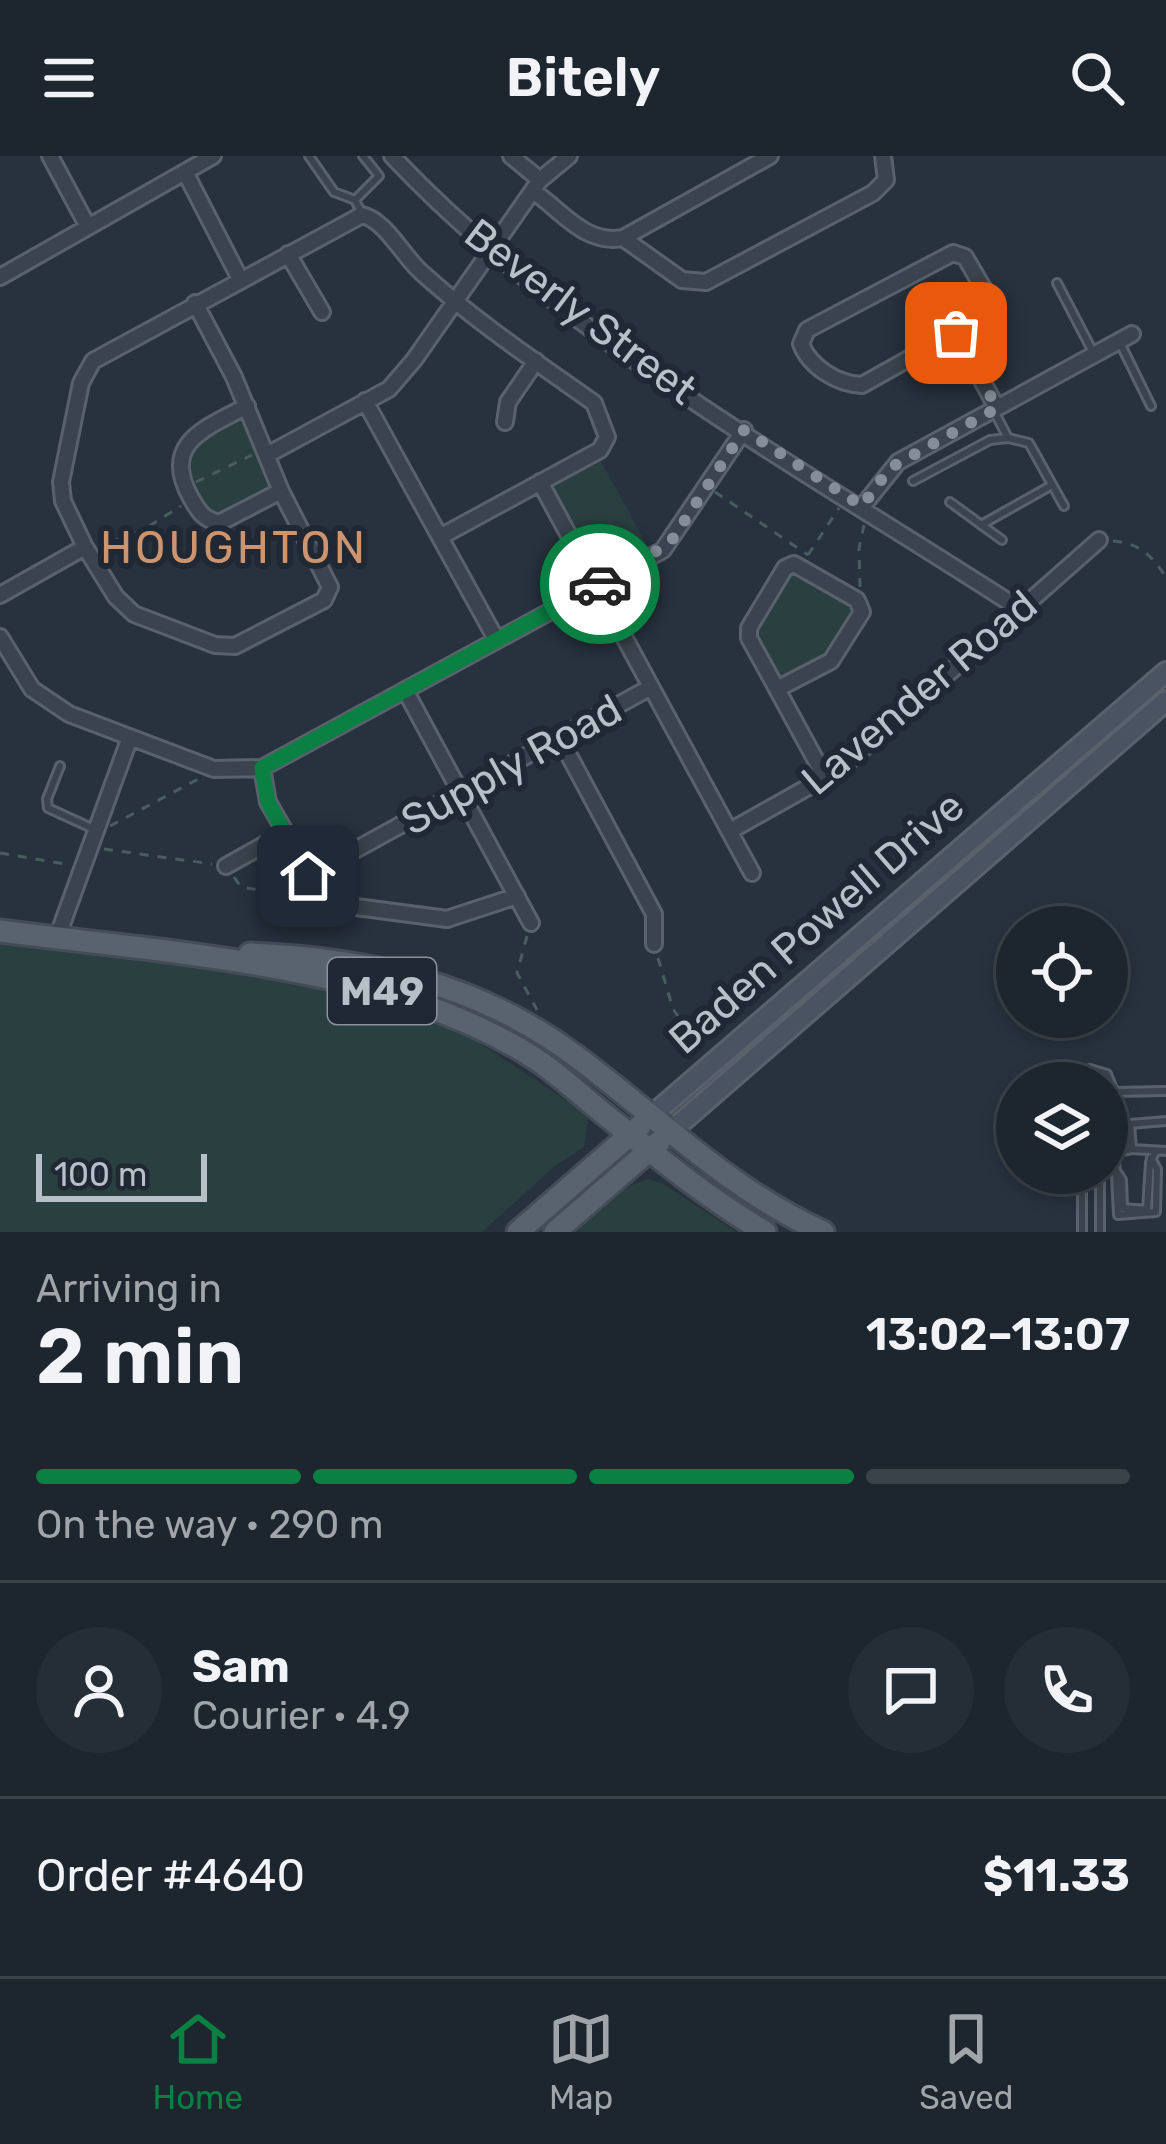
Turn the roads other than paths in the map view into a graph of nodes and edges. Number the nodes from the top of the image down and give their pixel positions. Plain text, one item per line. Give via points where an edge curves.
1 (50, 156) edge
2 (213, 156) edge
3 (309, 156) edge
4 (363, 156) edge
5 (392, 156) edge
6 (511, 156) edge
7 (569, 156) edge
8 (770, 156) edge
9 (883, 156) edge
10 (185, 172) junction
11 (536, 186) junction
12 (359, 207) junction
13 (87, 225) junction
14 (623, 238) junction
15 (491, 251) junction
16 (288, 254) junction
17 (0, 277) edge
18 (240, 279) junction
19 (1057, 283) dead end
20 (195, 303) junction
21 (454, 303) junction
22 (322, 312) dead end
23 (956, 333) junction
24 (1126, 338) joint
25 (1095, 355) junction
26 (536, 361) junction
27 (365, 401) junction
28 (247, 406) junction
29 (1151, 406) dead end
30 (995, 409) junction
31 (505, 422) dead end
32 (744, 430) junction
33 (1008, 438) junction
34 (262, 454) junction
35 (913, 481) dead end
36 (539, 482) junction
37 (1052, 485) junction
38 (281, 491) junction
39 (950, 502) dead end
40 (1064, 506) dead end
41 (866, 509) junction
42 (981, 525) junction
43 (440, 537) junction
44 (1002, 540) dead end
45 (1099, 540) road end
46 (85, 547) junction
47 (596, 586) junction
48 (0, 595) edge
49 (1021, 610) junction
50 (0, 637) edge
51 (496, 639) junction
52 (1166, 672) edge
53 (651, 687) junction
54 (777, 689) junction
55 (405, 690) junction
56 (1166, 701) edge
57 (559, 737) junction
58 (129, 740) junction
59 (60, 766) dead end
60 (262, 768) junction
61 (826, 779) junction
62 (461, 792) junction
63 (96, 830) junction
64 (730, 831) junction
65 (285, 833) junction
66 (226, 866) road end
67 (752, 873) dead end
68 (312, 883) junction
69 (517, 896) junction
70 (531, 923) road end
71 (0, 931) edge
72 (57, 938) junction
73 (654, 944) road end
74 (148, 950) junction
75 (1128, 1091) edge
76 (1166, 1091) edge
77 (649, 1118) junction
78 (1166, 1121) edge
79 (669, 1133) junction
80 (631, 1134) junction
81 (1132, 1149) junction
82 (649, 1150) junction
83 (1166, 1151) edge
84 (1154, 1154) junction
85 (1082, 1194) edge
86 (1100, 1194) edge
87 (518, 1232) edge
88 (555, 1232) edge
89 (765, 1232) edge
90 (823, 1232) edge
91 (1082, 1232) edge
92 (1100, 1232) edge

1 - 13 street
2 - 10 street
3 - 12 lane via 334,192
4 - 12 lane via 379,176
5 - 15 street, Beverly Street
6 - 11 street
7 - 11 street
8 - 14 street
9 - 14 street via 886,179 873,193 706,282 682,280
10 - 13 street
10 - 18 street
11 - 14 street via 593,238
11 - 15 street
12 - 16 street
12 - 21 street
13 - 17 street
15 - 21 street
15 - 32 street, Beverly Street
16 - 18 street
16 - 22 street
18 - 20 street
19 - 25 lane
20 - 28 street
20 - 46 street via 99,356 82,377 61,488
21 - 26 street
21 - 27 street via 398,379
23 - 23 street via 862,385 808,360 801,344 807,331 956,253 976,275 989,309
23 - 30 street
24 - 25 street
24 - 29 lane
25 - 30 street
26 - 31 street via 508,402
26 - 36 street via 594,403 607,437 600,450
27 - 34 street
27 - 43 street
28 - 34 street
28 - 38 street via 188,442 181,475 201,515 219,523
30 - 33 lane
30 - 41 street via 890,468
32 - 41 street, Beverly Street
32 - 47 street via 663,550
33 - 35 lane
33 - 37 lane via 1029,443
34 - 38 street
36 - 43 street
36 - 47 street
37 - 40 lane
37 - 42 lane
38 - 46 street via 329,594 244,644 215,645 134,614
39 - 42 lane
41 - 49 street, Beverly Street
42 - 44 lane
43 - 51 street
45 - 49 street, Lavender Road
46 - 48 street
47 - 51 street
47 - 53 street
49 - 61 street, Lavender Road
50 - 58 street via 41,697
51 - 55 street
52 - 77 main road, Baden Powell Drive
53 - 57 street, Supply Road
53 - 64 street
54 - 54 street via 748,633 785,568 802,565 856,600 861,616 831,661
54 - 61 street
55 - 60 street
55 - 62 street
56 - 79 main road, Baden Powell Drive
57 - 62 street, Supply Road
57 - 73 street via 654,914
58 - 60 street via 214,769
58 - 63 street
59 - 63 lane via 48,808
60 - 65 street
61 - 64 street, Lavender Road
62 - 68 street, Supply Road
62 - 69 street
63 - 72 street
64 - 67 street
65 - 66 street
65 - 68 street
68 - 69 street via 331,905 440,919
69 - 70 street
71 - 72 main road, M49
72 - 74 main road, M49
74 - 77 main road, M49 via 312,958 419,977 539,1031
74 - 80 main road, M49 via 414,1000 529,1054
75 - 76 lane
77 - 79 main road
77 - 80 main road, Baden Powell Drive
78 - 81 lane via 1133,1122
79 - 82 main road, Baden Powell Drive
79 - 90 main road via 736,1185
80 - 82 main road
80 - 87 main road, Baden Powell Drive
81 - 84 lane
81 - 84 lane via 1117,1152 1117,1214 1157,1210
82 - 88 main road, Baden Powell Drive
82 - 89 main road
83 - 84 lane
85 - 91 lane
86 - 92 lane

